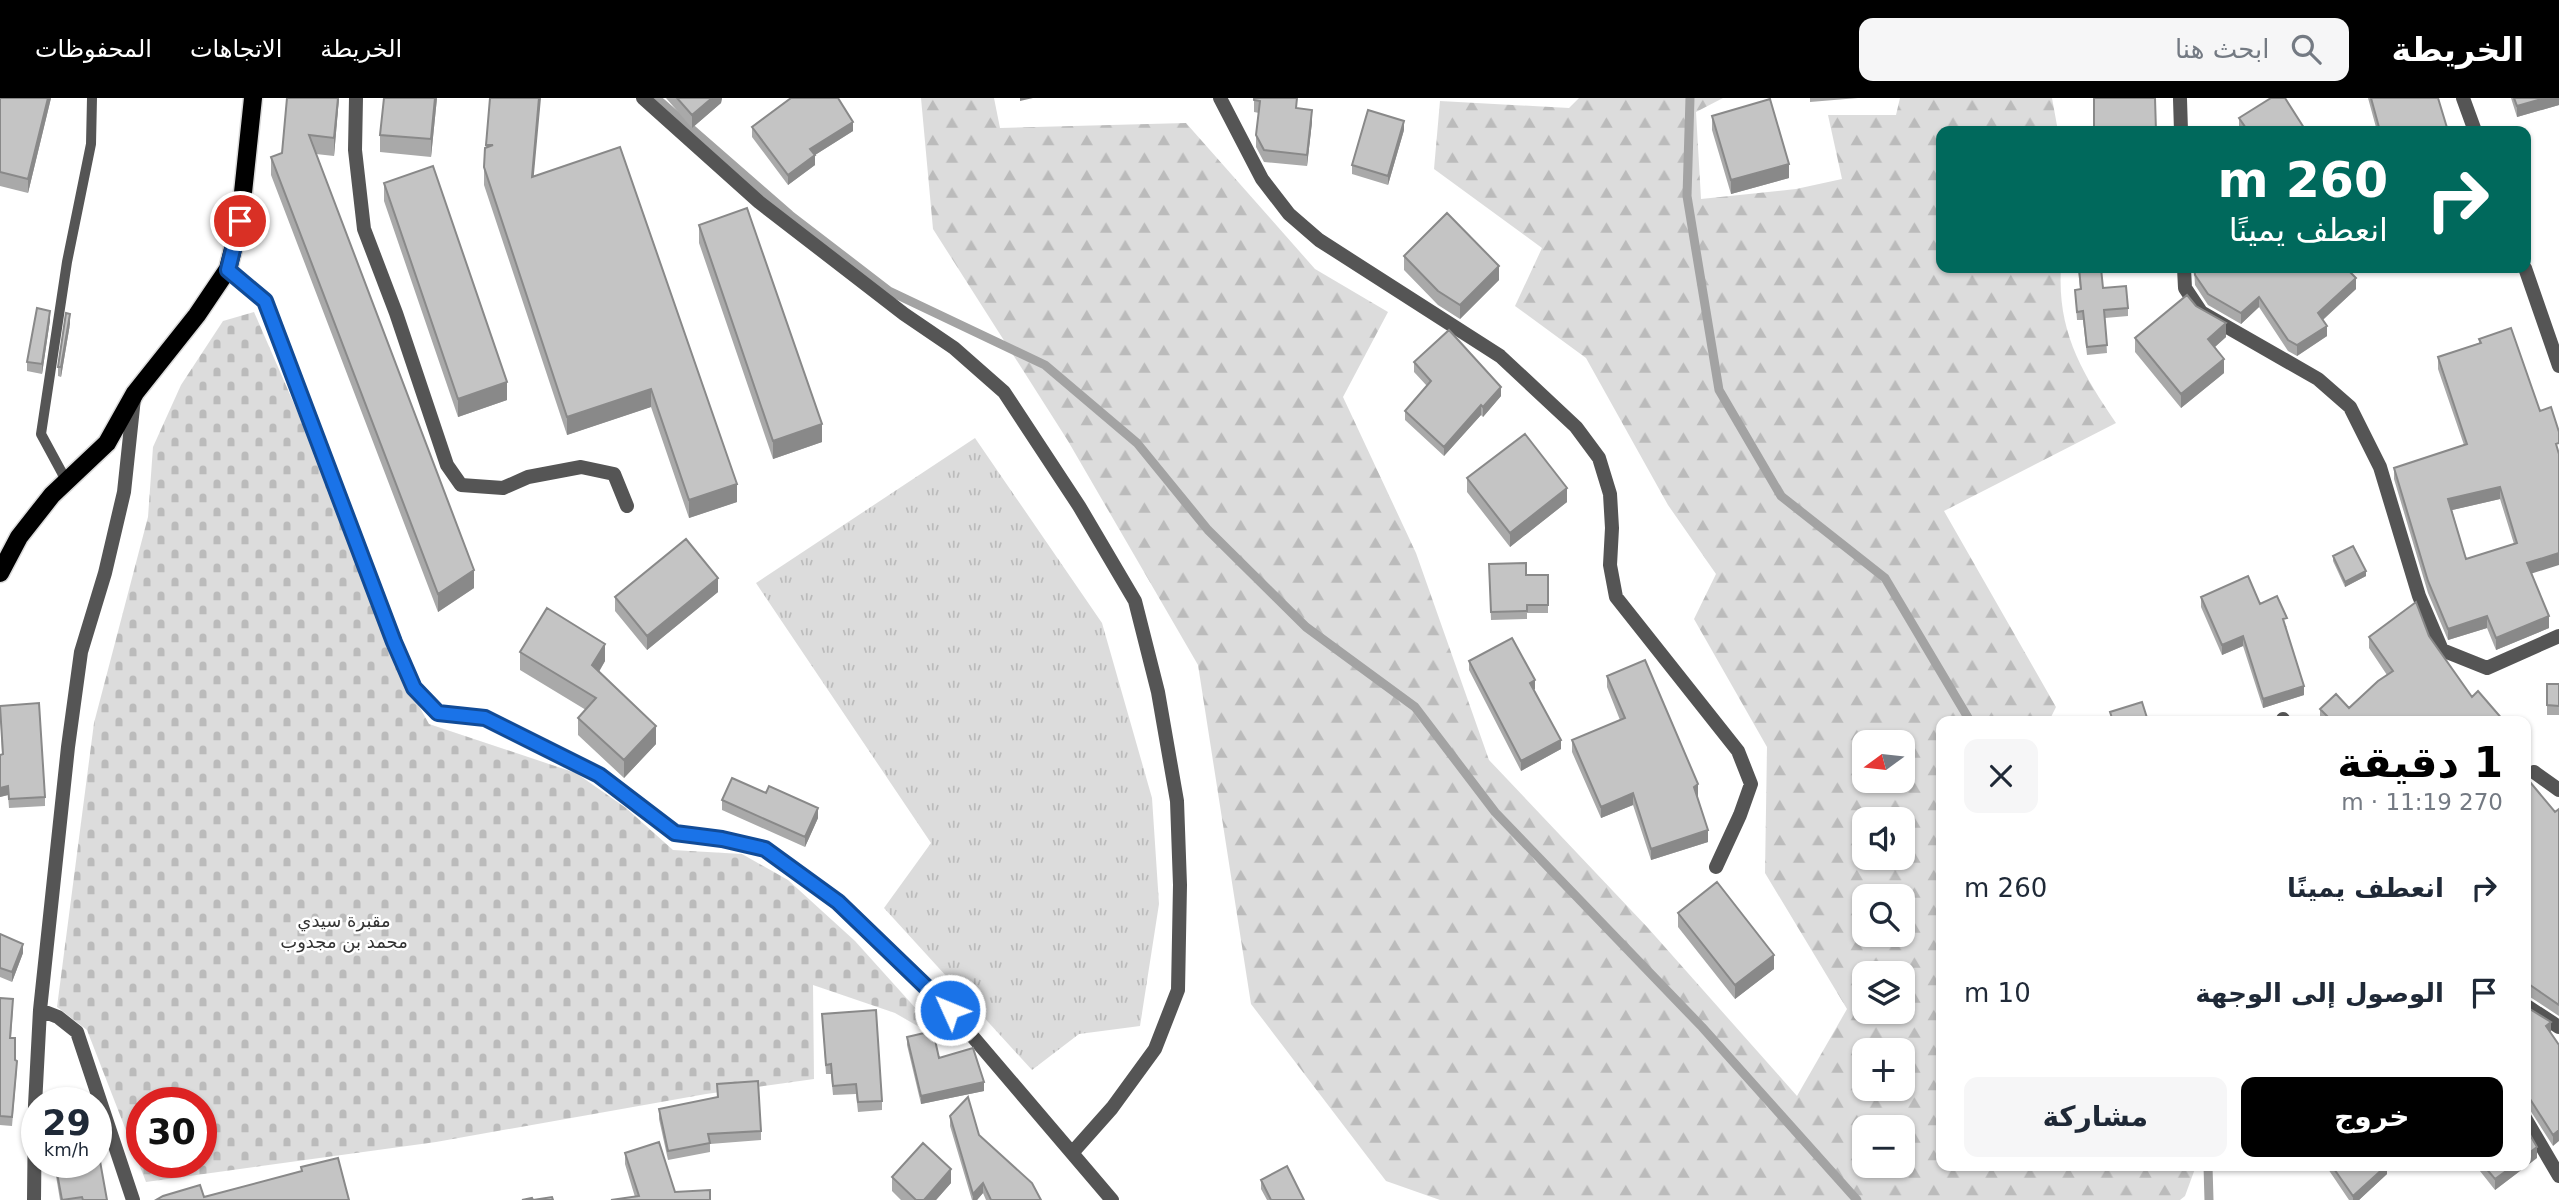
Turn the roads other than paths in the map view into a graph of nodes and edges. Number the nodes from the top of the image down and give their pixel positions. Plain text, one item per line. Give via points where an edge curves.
1 (92, 98) edge
2 (253, 98) edge
3 (356, 98) edge
4 (643, 98) edge
5 (1220, 98) edge
6 (2463, 98) edge
7 (2180, 99) edge
8 (2181, 126) edge
9 (2473, 126) edge
10 (228, 270) junction
11 (2184, 273) edge
12 (2527, 273) edge
13 (2559, 366) edge
14 (135, 393) junction
15 (67, 482) junction
16 (627, 506) dead end
17 (0, 573) edge
18 (2559, 636) edge
19 (2534, 772) dead end
20 (2559, 790) edge
21 (1716, 867) dead end
22 (40, 1010) junction
23 (2531, 1010) edge
24 (2559, 1027) edge
25 (2531, 1128) edge
26 (1072, 1153) junction
27 (2559, 1176) edge
28 (34, 1200) edge
29 (132, 1200) edge
30 (1112, 1200) edge

1 - 15 lane via 91,144 66,262 41,434
2 - 10 main road via 240,221
3 - 16 street via 355,150 364,229 447,465 461,485 503,488 528,477 581,467 614,474
4 - 26 street via 759,202 954,348 1004,392 1135,601 1158,692 1177,801 1178,990 1155,1049
5 - 21 street via 1262,179 1289,214 1319,240 1500,356 1577,427 1599,458 1610,494 1610,565 1616,597 1738,751 1751,784
6 - 9 street
7 - 8 street
10 - 14 main road
10 - 26 street via 265,301 414,688 438,713 485,718 599,775 675,833 765,849 838,902 950,1010
11 - 18 street via 2185,288 2201,312 2318,379 2350,407 2380,467 2420,596 2442,650 2487,668
12 - 13 street
14 - 15 main road via 107,443
14 - 22 street via 124,492 81,652
15 - 17 main road via 19,537
19 - 20 street
22 - 28 street
22 - 29 street via 76,1032
23 - 24 street
25 - 27 street
26 - 30 street

